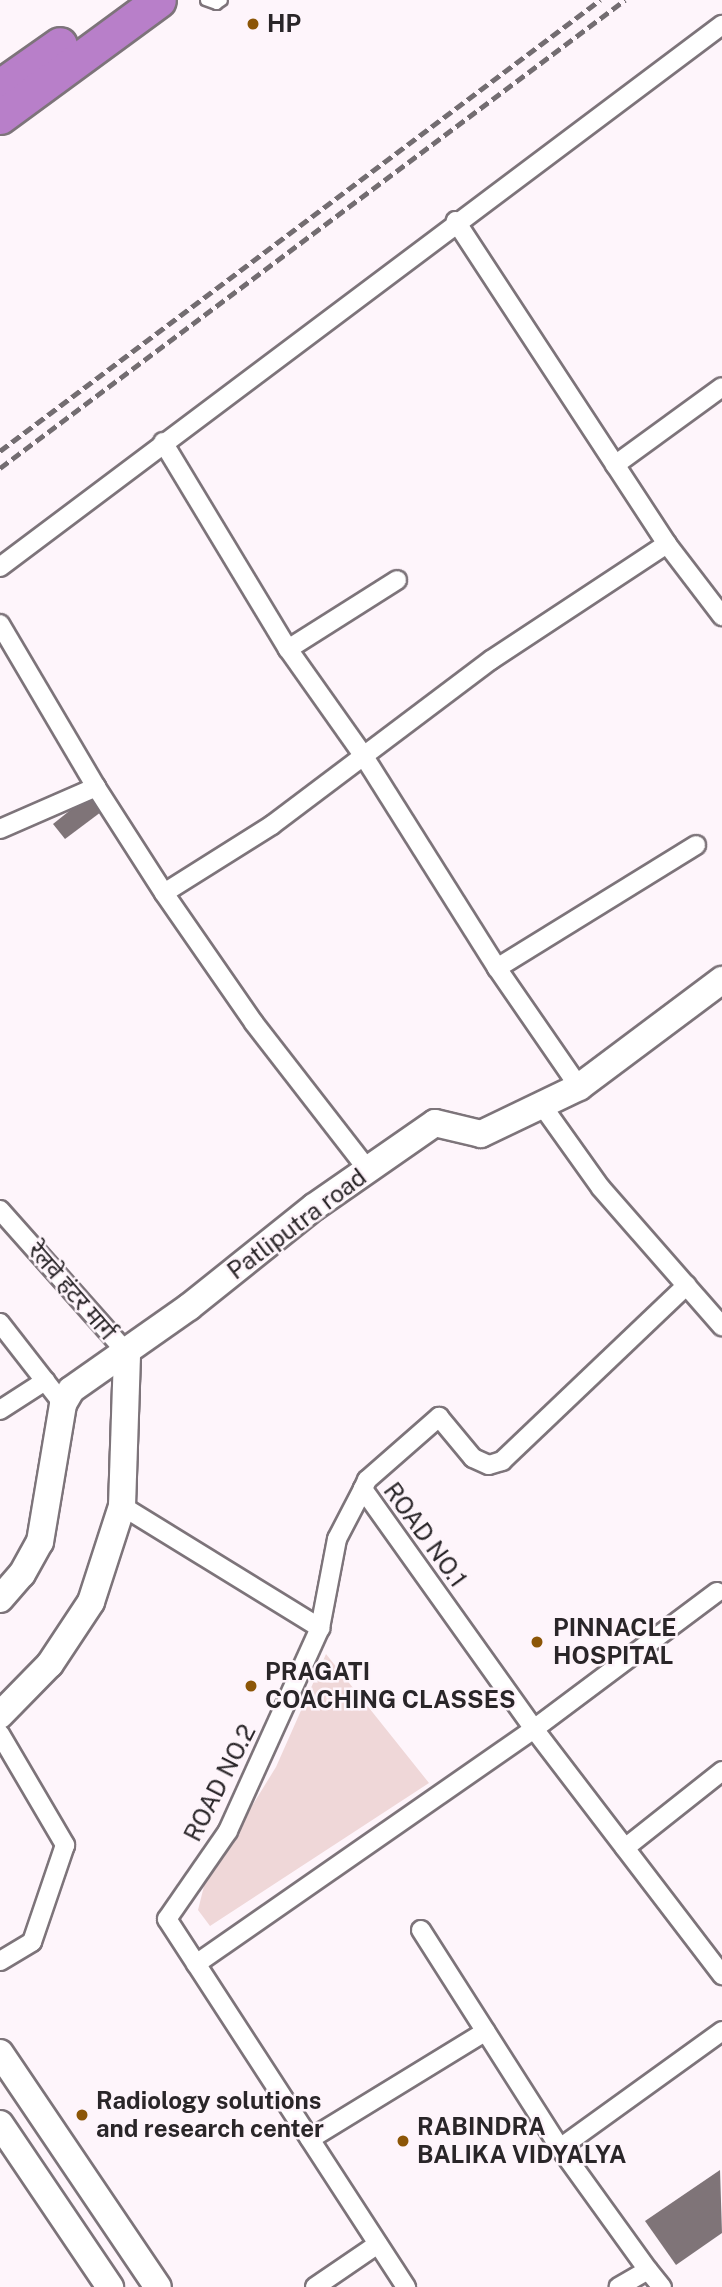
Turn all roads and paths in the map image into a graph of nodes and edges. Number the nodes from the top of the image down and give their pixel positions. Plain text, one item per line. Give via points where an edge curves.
1 (121, 0) edge
2 (159, 0) edge
3 (205, 0) edge
4 (222, 0) edge
5 (722, 25) edge
6 (0, 93) edge
7 (456, 221) junction
8 (722, 387) edge
9 (163, 442) junction
10 (615, 465) junction
11 (667, 544) junction
12 (0, 567) edge
13 (397, 580) dead end
14 (722, 615) edge
15 (0, 624) edge
16 (288, 649) junction
17 (363, 755) junction
18 (96, 787) junction
19 (0, 829) edge
20 (696, 845) dead end
21 (164, 893) junction
22 (497, 968) junction
23 (722, 980) edge
24 (579, 1087) junction
25 (541, 1104) junction
26 (368, 1170) junction
27 (0, 1210) edge
28 (687, 1285) junction
29 (722, 1326) edge
30 (3, 1331) edge
31 (127, 1353) junction
32 (45, 1381) junction
33 (63, 1405) junction
34 (0, 1410) edge
35 (363, 1489) junction
36 (122, 1506) junction
37 (717, 1592) dead end
38 (0, 1599) edge
39 (320, 1628) junction
40 (0, 1714) edge
41 (534, 1728) junction
42 (0, 1734) edge
43 (722, 1771) edge
44 (625, 1848) junction
45 (422, 1930) dead end
46 (0, 1961) edge
47 (196, 1964) junction
48 (719, 1966) edge
49 (486, 2031) junction
50 (722, 2031) edge
51 (0, 2053) edge
52 (0, 2124) edge
53 (310, 2138) junction
54 (560, 2148) junction
55 (378, 2244) junction
56 (133, 2250) junction
57 (648, 2270) junction
58 (105, 2280) edge
59 (158, 2287) edge
60 (315, 2287) edge
61 (406, 2287) edge
62 (618, 2287) edge
63 (662, 2287) edge

1 - 6 highway
2 - 6 highway
3 - 4 lane via 216,4
5 - 7 street
7 - 9 street
7 - 10 street
8 - 10 street
9 - 12 street
9 - 16 street
10 - 11 street
11 - 14 street
11 - 17 street via 491,660
13 - 16 street
15 - 18 street
16 - 17 street
17 - 21 street via 272,825
17 - 22 street
18 - 19 street
18 - 21 street
20 - 22 street
21 - 26 street via 254,1023
22 - 24 street
23 - 24 street, Patliputra road
24 - 25 street, Patliputra road
25 - 26 street, Patliputra road via 481,1134 435,1123
25 - 28 street via 601,1188
26 - 31 street, Patliputra road
27 - 31 street, रेलवे हंटर मार्ग
28 - 29 street
28 - 35 street via 502,1461 489,1465 474,1458 439,1417 367,1480
30 - 32 street
31 - 33 street, Patliputra road via 71,1390
31 - 36 street, रेलवे हंटर मार्ग
32 - 33 street
32 - 34 street
33 - 38 street via 40,1542 22,1574
35 - 39 street, ROAD NO.1 via 337,1539
35 - 41 street, ROAD NO.1
36 - 39 street
36 - 40 street, रेलवे हंटर मार्ग via 91,1602 50,1664
37 - 41 street
39 - 47 street, ROAD NO.2 via 228,1831 167,1919
41 - 44 street, ROAD NO.1
41 - 47 street
42 - 46 street via 65,1845 32,1942
43 - 44 street
44 - 48 street, ROAD NO.1
45 - 49 street
47 - 53 street, ROAD NO.2
49 - 53 street
49 - 54 street
50 - 54 street
51 - 56 street
52 - 58 street
53 - 55 street, ROAD NO.2
54 - 57 street
55 - 60 street
55 - 61 street, ROAD NO.2
56 - 58 street
56 - 59 street
57 - 62 street
57 - 63 street

